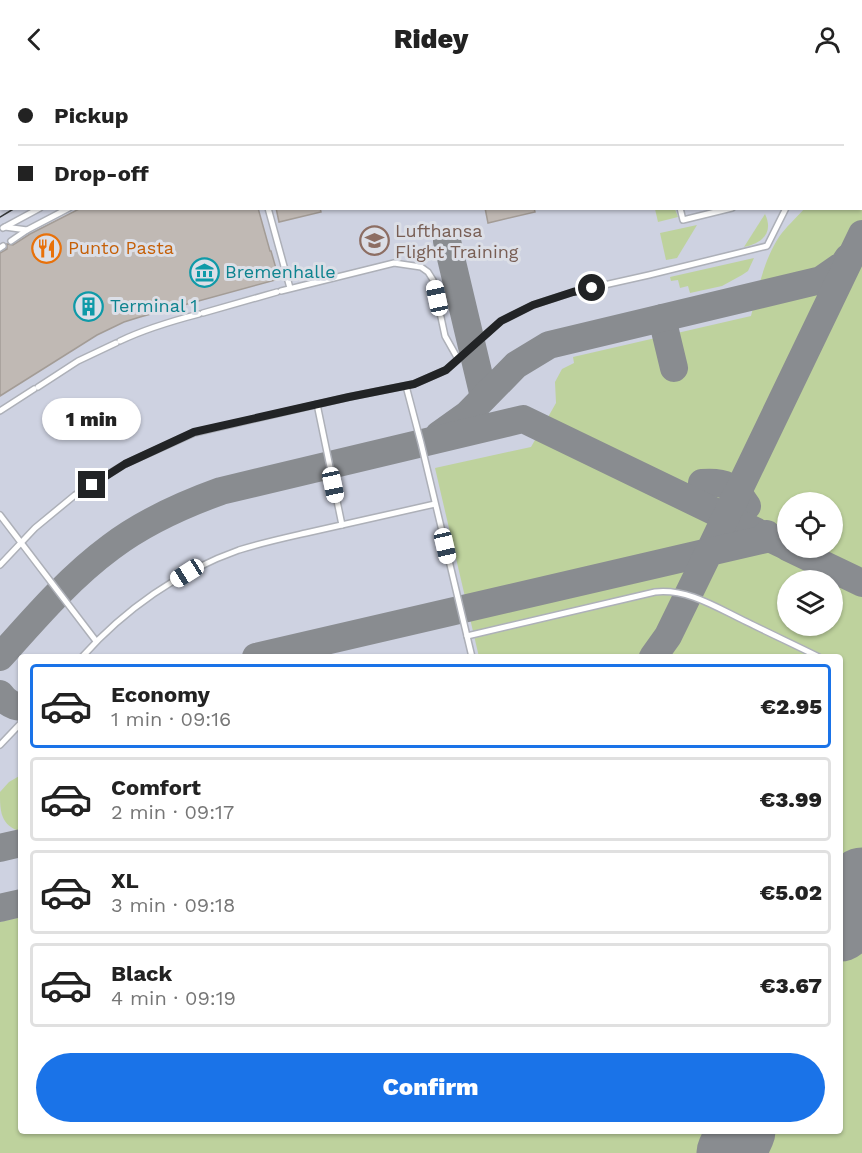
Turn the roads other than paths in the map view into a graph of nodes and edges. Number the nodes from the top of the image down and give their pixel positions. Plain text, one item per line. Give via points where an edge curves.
1 (36, 210) edge
2 (64, 210) edge
3 (269, 210) edge
4 (681, 210) edge
5 (724, 210) edge
6 (785, 210) edge
7 (27, 230) junction
8 (11, 241) dead end
9 (290, 288) junction
10 (458, 359) junction
11 (406, 386) junction
12 (317, 404) junction
13 (0, 411) edge
14 (435, 504) junction
15 (0, 515) edge
16 (342, 525) junction
17 (21, 543) junction
18 (0, 565) edge
19 (467, 636) junction
20 (96, 641) junction
21 (85, 654) edge
22 (471, 654) edge
23 (813, 654) edge
24 (18, 726) edge
25 (0, 744) edge

1 - 7 lane via 4,228
2 - 7 lane
3 - 9 lane
4 - 5 lane via 683,220
6 - 10 lane via 767,246 533,305 501,321
7 - 8 lane
9 - 10 lane via 394,263 421,267 433,280 445,336
9 - 13 lane via 133,334 78,361
10 - 11 lane via 446,370
11 - 12 lane
11 - 14 lane
12 - 16 lane
12 - 17 lane via 194,432 153,450 75,495
14 - 16 lane
14 - 19 lane
15 - 17 lane
16 - 20 lane via 239,550 187,573 142,601
17 - 18 lane
17 - 20 lane
19 - 22 lane
19 - 23 lane via 665,591 702,600
20 - 21 lane
24 - 25 lane

